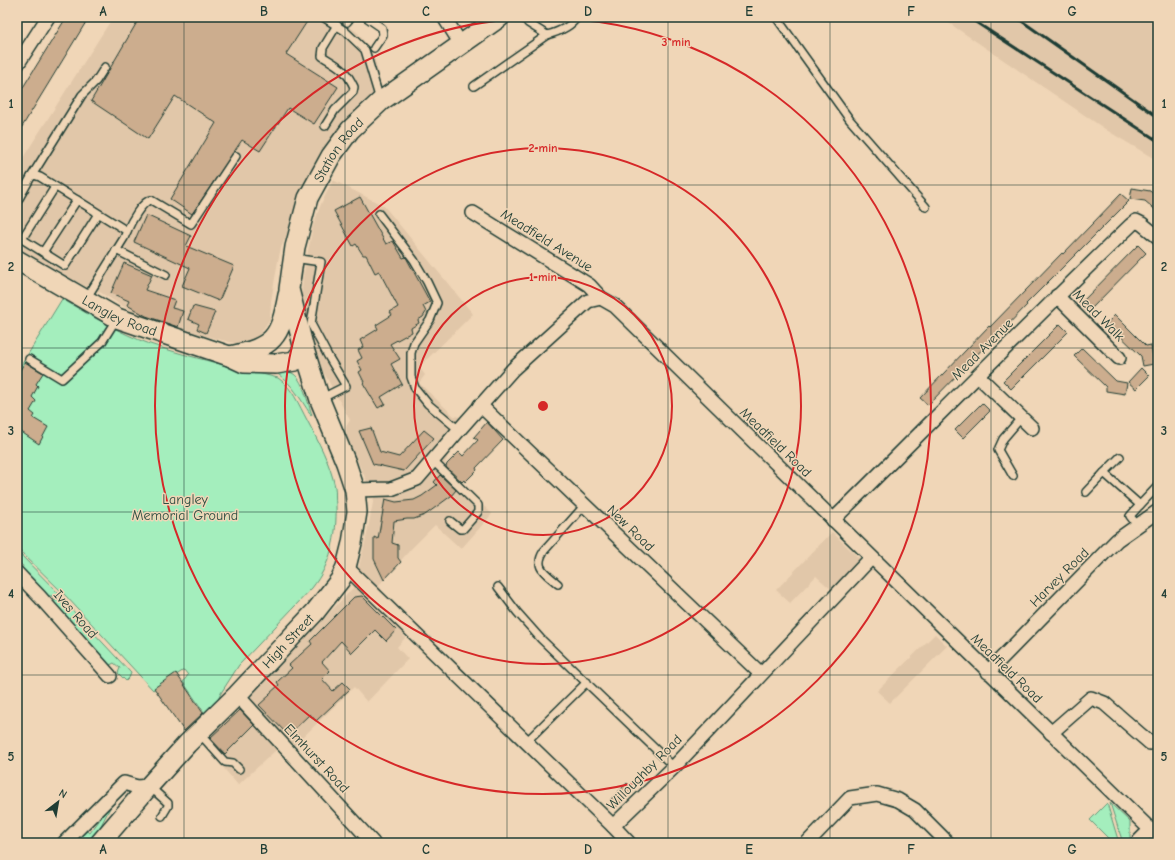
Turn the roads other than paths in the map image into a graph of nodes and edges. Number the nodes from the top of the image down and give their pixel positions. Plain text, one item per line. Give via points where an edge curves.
1 (323, 17) edge
2 (366, 17) edge
3 (444, 17) edge
4 (500, 17) edge
5 (524, 17) edge
6 (577, 17) edge
7 (776, 17) edge
8 (43, 19) edge
9 (336, 25) junction
10 (547, 35) junction
11 (461, 44) junction
12 (374, 48) dead end
13 (17, 66) edge
14 (105, 67) dead end
15 (474, 86) dead end
16 (381, 101) junction
17 (325, 126) dead end
18 (236, 156) dead end
19 (31, 176) junction
20 (55, 187) junction
21 (77, 200) junction
22 (17, 202) edge
23 (926, 207) dead end
24 (472, 213) dead end
25 (98, 214) junction
26 (379, 214) dead end
27 (127, 231) junction
28 (1158, 237) edge
29 (116, 250) junction
30 (43, 252) junction
31 (293, 258) junction
32 (17, 260) edge
33 (166, 275) dead end
34 (289, 289) junction
35 (1057, 296) junction
36 (601, 298) junction
37 (86, 300) junction
38 (117, 318) junction
39 (284, 319) junction
40 (297, 353) junction
41 (229, 356) junction
42 (1119, 358) dead end
43 (29, 359) dead end
44 (978, 376) junction
45 (320, 400) junction
46 (480, 405) junction
47 (1021, 418) junction
48 (1032, 428) dead end
49 (459, 430) junction
50 (1120, 457) dead end
51 (433, 461) junction
52 (346, 463) junction
53 (1104, 473) junction
54 (1013, 476) dead end
55 (1158, 486) edge
56 (355, 490) junction
57 (1086, 492) dead end
58 (1140, 505) junction
59 (584, 506) junction
60 (1158, 511) edge
61 (833, 520) junction
62 (450, 521) dead end
63 (1137, 525) junction
64 (871, 558) junction
65 (346, 567) junction
66 (18, 578) edge
67 (558, 584) dead end
68 (498, 587) dead end
69 (108, 671) dead end
70 (988, 672) junction
71 (761, 674) junction
72 (587, 682) junction
73 (237, 695) junction
74 (198, 733) junction
75 (1051, 733) junction
76 (526, 742) junction
77 (1154, 744) edge
78 (674, 767) junction
79 (239, 769) dead end
80 (143, 786) junction
81 (162, 816) dead end
82 (613, 826) junction
83 (1154, 834) edge
84 (64, 843) edge
85 (100, 843) edge
86 (373, 843) edge
87 (629, 843) edge
88 (807, 843) edge
89 (948, 843) edge
90 (1137, 843) edge

1 - 9 lane
2 - 12 lane via 382,28 383,35
3 - 11 street
4 - 11 main road, Station Road
5 - 10 lane via 528,23
6 - 10 lane via 574,22 558,32
7 - 23 lane via 850,120
8 - 13 street
9 - 16 lane via 364,50
9 - 17 lane via 323,48 322,56 344,70 354,87 353,92 335,110
10 - 15 lane
11 - 16 main road, Station Road
14 - 19 lane via 82,95
16 - 31 main road, Station Road via 350,130 330,156 308,198
18 - 27 lane via 191,224 151,200 142,206
19 - 20 lane via 40,177
19 - 22 lane
20 - 21 lane
20 - 30 lane via 22,239
21 - 25 lane
21 - 30 lane
24 - 36 street, Meadfield Avenue via 589,285
25 - 27 lane
25 - 30 lane via 65,266
26 - 49 lane via 414,260 437,304 430,320 414,343 411,353 411,377 415,388 428,404
27 - 29 lane
28 - 35 street, Mead Avenue via 1136,221
29 - 33 lane
29 - 37 lane
31 - 34 main road, Station Road
31 - 45 lane via 321,262 312,324 346,386
32 - 37 main road, Langley Road
34 - 39 main road
34 - 40 main road, Station Road
35 - 42 street, Mead Walk
35 - 44 street, Mead Avenue
36 - 46 street via 588,301 513,369
36 - 61 street, Meadfield Road via 615,306
37 - 38 main road, Langley Road
38 - 41 main road, Langley Road
38 - 43 lane via 102,342 62,379
39 - 40 main road
39 - 41 main road via 269,342 247,352
40 - 41 main road, Langley Road
40 - 45 main road, High Street
40 - 52 main road, High Street via 317,417
44 - 47 street
44 - 61 street, Mead Avenue
45 - 52 main road, High Street
46 - 49 street
46 - 59 street, New Road
47 - 48 street
47 - 54 lane via 1002,439 998,450
49 - 51 street
50 - 53 lane
51 - 56 street via 417,480 391,489
51 - 62 lane via 478,505 478,512 463,529
52 - 56 main road, High Street
53 - 57 lane
53 - 58 lane
55 - 58 lane
56 - 65 main road, High Street via 357,512
58 - 63 lane via 1130,516
59 - 67 lane via 544,551 540,559 540,567
59 - 71 street, New Road
60 - 63 street, Harvey Road
61 - 64 street, Meadfield Road
63 - 70 street, Harvey Road via 1118,540
64 - 70 street, Meadfield Road
64 - 71 street, Willoughby Road
65 - 73 main road, High Street via 340,580 315,612
65 - 76 street, Willoughby Road
66 - 69 street, Ives Road
68 - 72 lane via 541,639
70 - 75 street, Meadfield Road
71 - 78 street, Willoughby Road
72 - 76 lane
72 - 78 lane
73 - 74 main road, High Street
73 - 86 street, Elmhurst Road
74 - 79 lane via 225,762 233,763
74 - 80 main road, High Street
75 - 77 street via 1091,698 1104,703
75 - 83 street, Meadfield Road
76 - 82 street, Willoughby Road
78 - 82 street, Willoughby Road
80 - 81 lane via 168,802
80 - 84 street via 124,783
80 - 85 main road, High Street
82 - 87 street
83 - 90 street
88 - 89 street via 850,798 877,794 898,800 915,810

